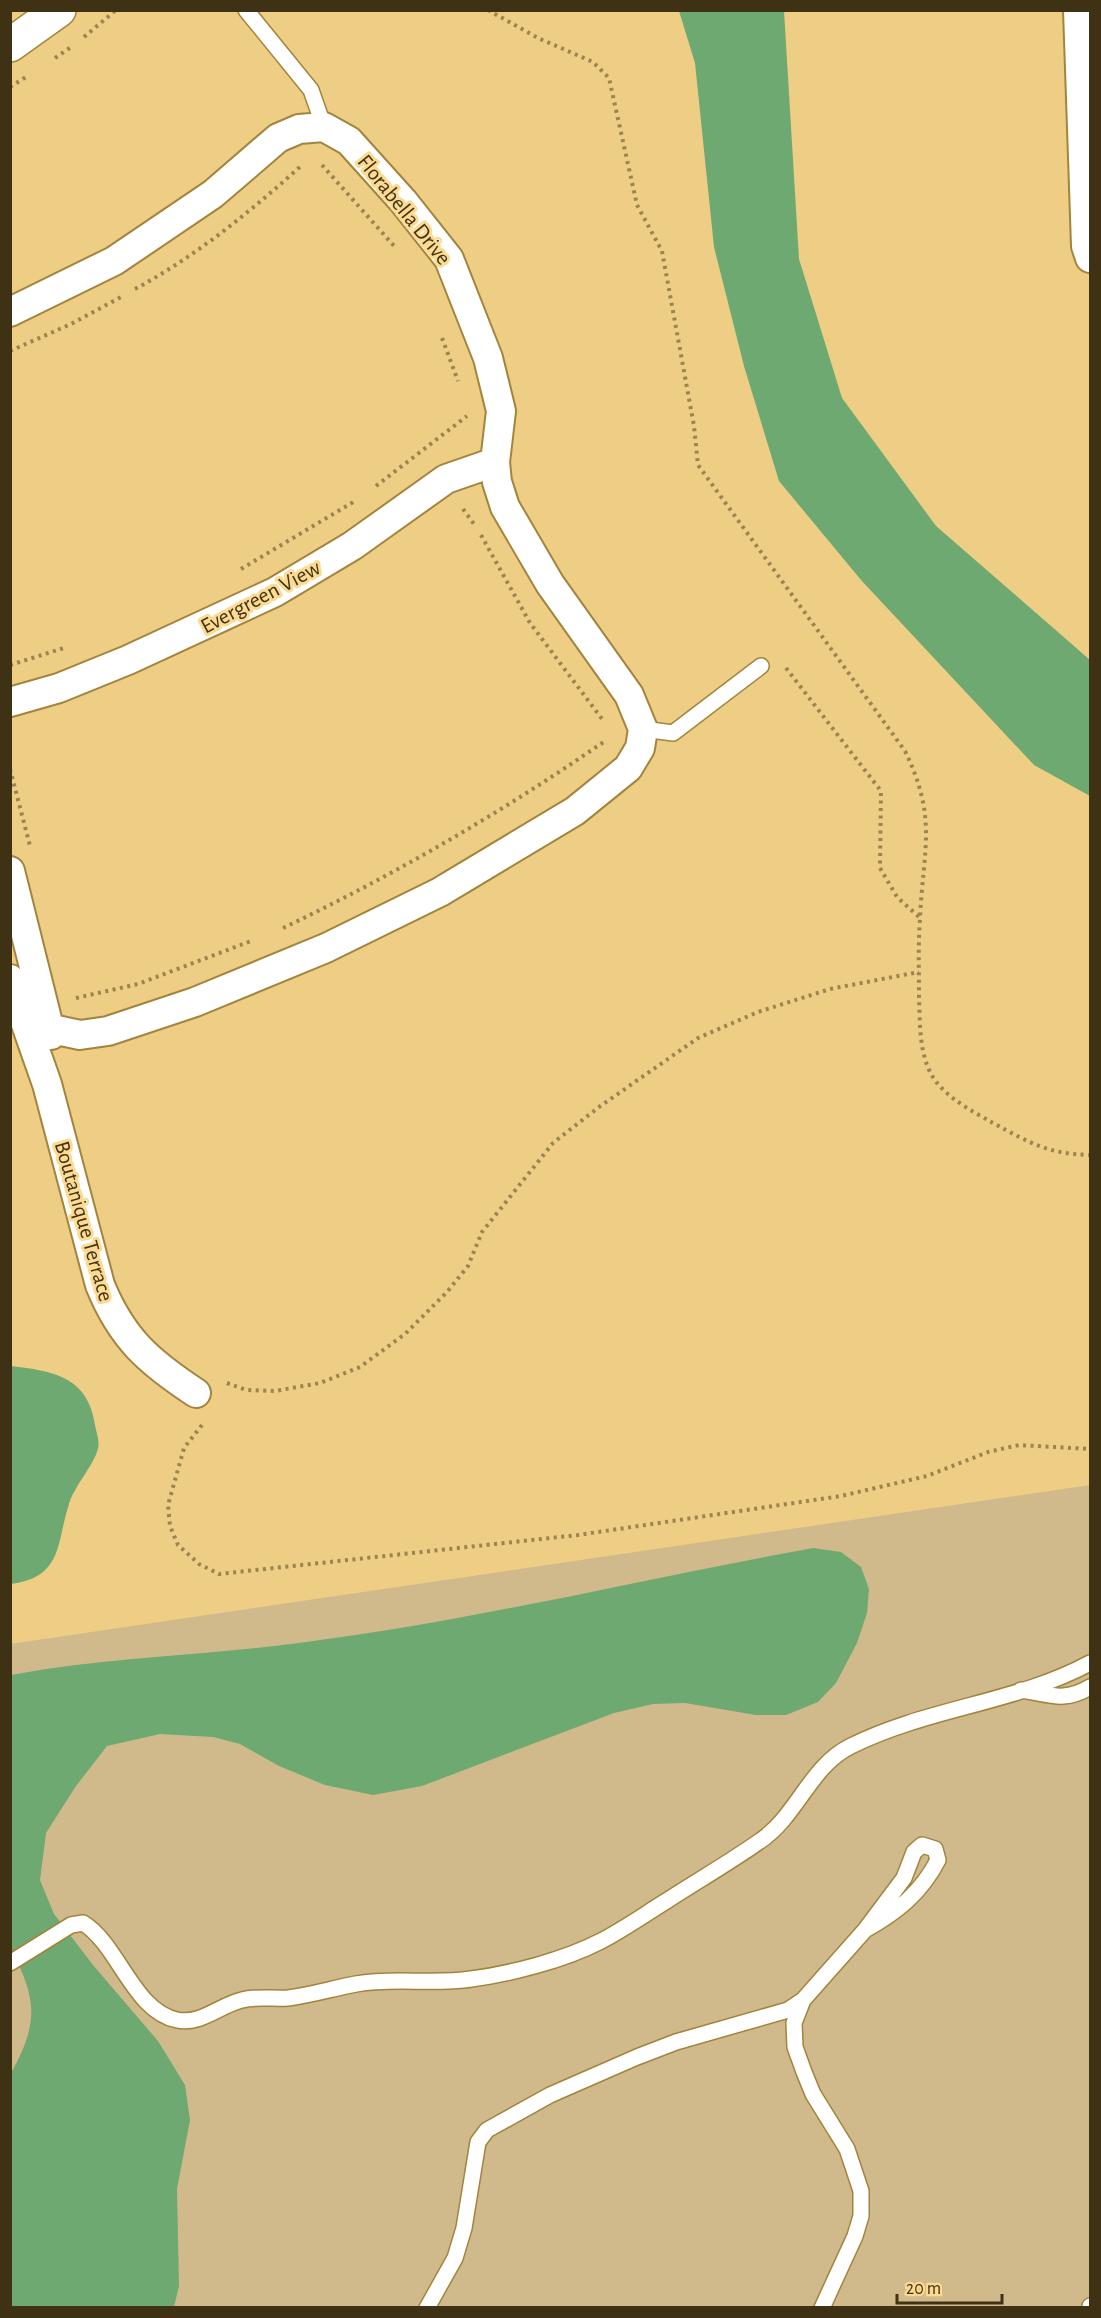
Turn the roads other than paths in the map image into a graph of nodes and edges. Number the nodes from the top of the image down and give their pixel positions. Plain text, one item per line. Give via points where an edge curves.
1 (59, 10) edge
2 (246, 10) edge
3 (1078, 10) edge
4 (10, 45) edge
5 (324, 127) junction
6 (1090, 258) edge
7 (10, 312) edge
8 (495, 462) junction
9 (761, 666) dead end
10 (10, 702) edge
11 (643, 733) junction
12 (10, 871) edge
13 (14, 991) edge
14 (52, 1029) junction
15 (47, 1084) junction
16 (196, 1393) dead end
17 (1090, 1663) edge
18 (1090, 1687) edge
19 (1019, 1690) junction
20 (865, 1930) junction
21 (10, 1963) edge
22 (803, 2000) junction
23 (427, 2307) edge
24 (822, 2307) edge

1 - 4 main road
2 - 5 lane via 311,90
3 - 6 street via 1086,246
5 - 7 street via 299,129 278,138 213,194 132,249
5 - 8 street, Florabella Drive via 349,141 404,201 449,260 488,358 501,411
8 - 10 street, Evergreen View via 446,480 352,546 276,592 118,664 59,688
8 - 11 street, Florabella Drive via 506,507 550,584 629,695
9 - 11 lane via 673,733
11 - 14 street via 636,758 628,768 576,811 440,892 326,948 185,1005 108,1031 80,1035
12 - 14 street, Boutanique Terrace
13 - 14 street
13 - 15 street, Boutanique Terrace
14 - 15 street, Boutanique Terrace
15 - 16 street, Boutanique Terrace via 100,1286 111,1311 125,1335 155,1365
17 - 19 lane
18 - 19 lane via 1068,1697 1054,1698
19 - 21 lane via 940,1713 847,1747 824,1765 790,1815 738,1857 597,1943 500,1974 469,1980 359,1983 288,1998 241,2000 198,2019 178,2021 148,2003 96,1931 82,1923 71,1925
20 - 20 lane via 904,1878 915,1851 922,1845 936,1849 938,1860 922,1887 896,1911
20 - 22 lane
22 - 23 lane via 788,2010 637,2057 541,2099 487,2130 478,2142 466,2218 455,2258
22 - 24 lane via 794,2023 795,2047 813,2094 847,2148 861,2191 861,2216 855,2236

